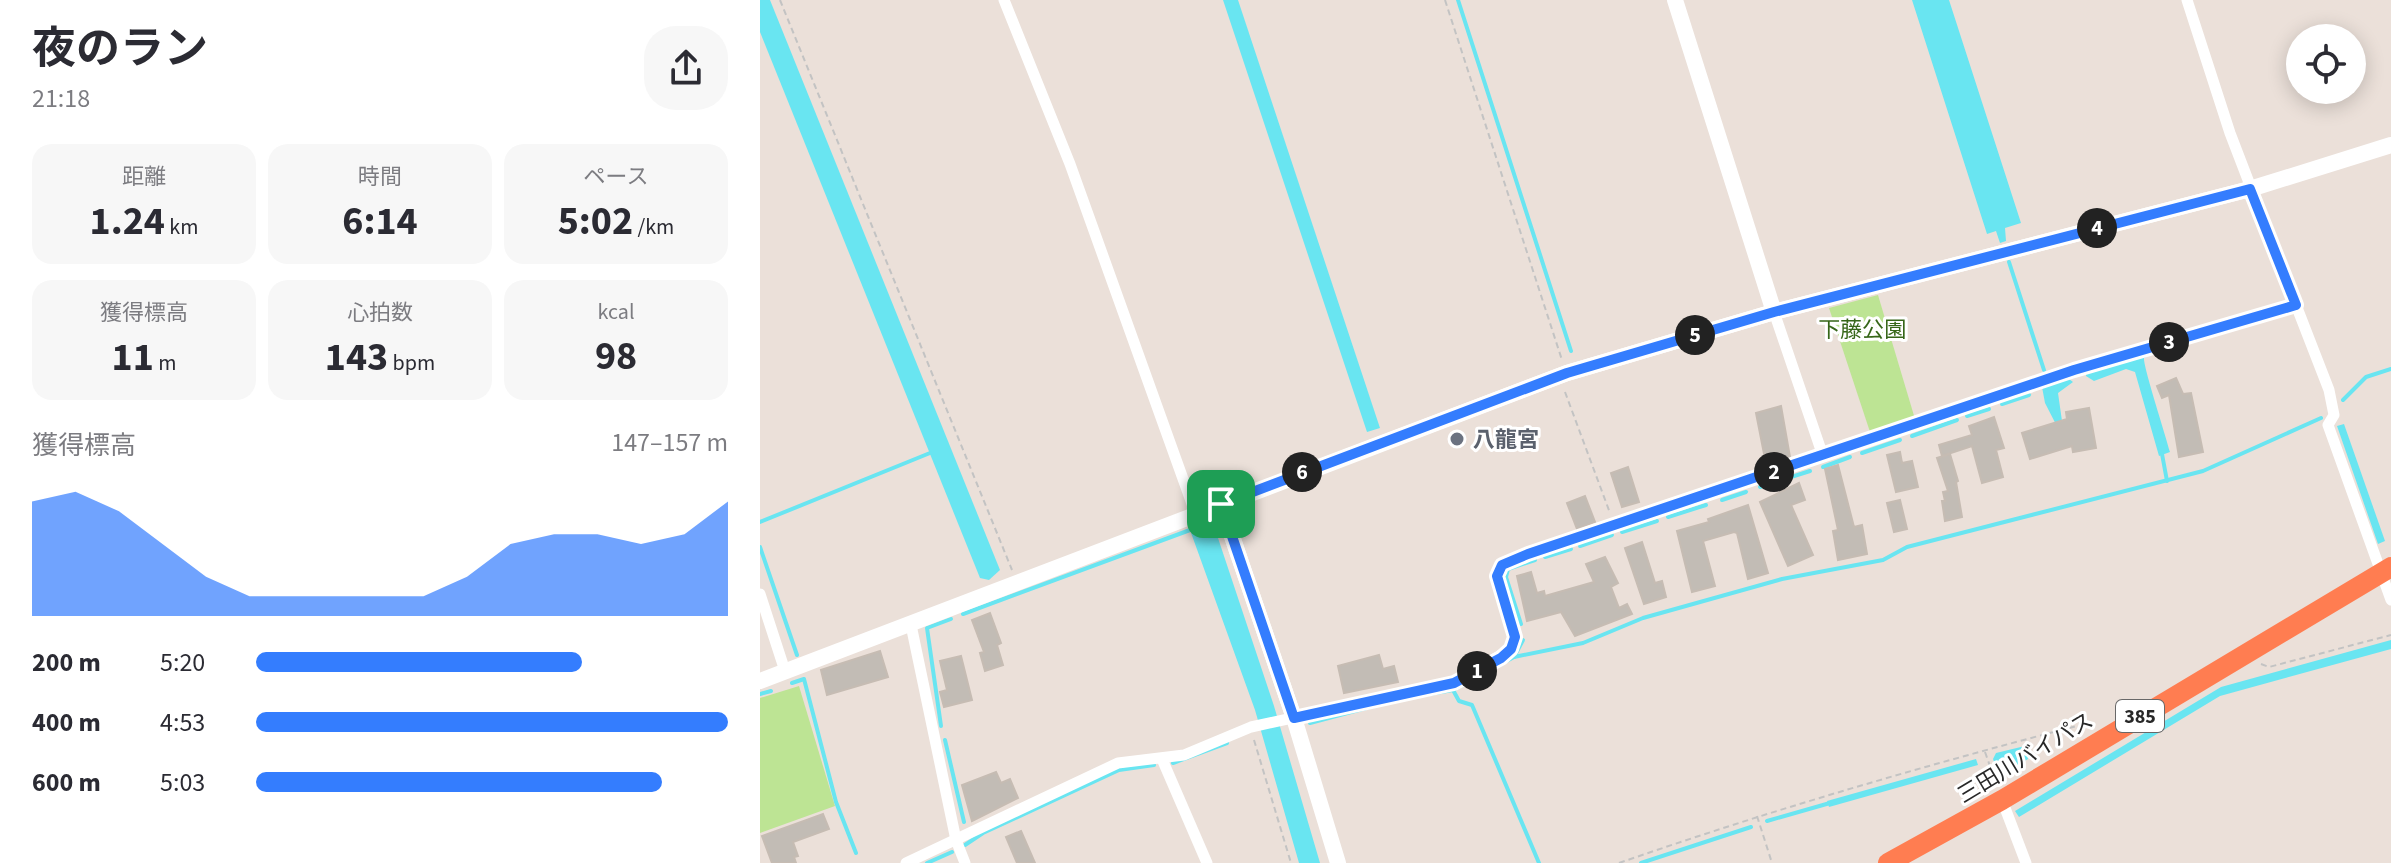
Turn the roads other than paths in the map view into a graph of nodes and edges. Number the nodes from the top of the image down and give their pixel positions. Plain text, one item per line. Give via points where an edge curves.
1 (1004, 0) edge
2 (1675, 0) edge
3 (2187, 0) edge
4 (2391, 145) edge
5 (2250, 189) junction
6 (2296, 305) junction
7 (1774, 312) junction
8 (1823, 456) junction
9 (1221, 504) junction
10 (1196, 515) junction
11 (2386, 570) edge
12 (760, 594) edge
13 (2391, 600) edge
14 (911, 625) junction
15 (785, 671) junction
16 (760, 681) edge
17 (1289, 719) junction
18 (1162, 759) junction
19 (2002, 800) junction
20 (956, 840) junction
21 (906, 863) edge
22 (965, 863) edge
23 (1207, 863) edge
24 (1338, 863) edge
25 (1888, 863) edge
26 (2026, 863) edge

1 - 10 street via 1070,164
2 - 7 street
3 - 5 street
4 - 5 street
5 - 6 street
5 - 7 street
6 - 8 street via 2074,370
6 - 11 street via 2329,390 2334,415 2328,425
7 - 8 street
7 - 9 street via 1567,373
8 - 17 street via 1502,565 1497,576 1515,637 1501,658 1454,683
9 - 10 street
9 - 17 street
10 - 14 street
11 - 13 street
11 - 19 highway, 三田川バイパス / 385
12 - 15 street
14 - 15 street
14 - 20 street
15 - 16 street
17 - 18 street
17 - 24 street
18 - 20 street via 1118,763
18 - 23 street
19 - 25 highway, 三田川バイパス / 385
19 - 26 street
20 - 21 street
20 - 22 street

